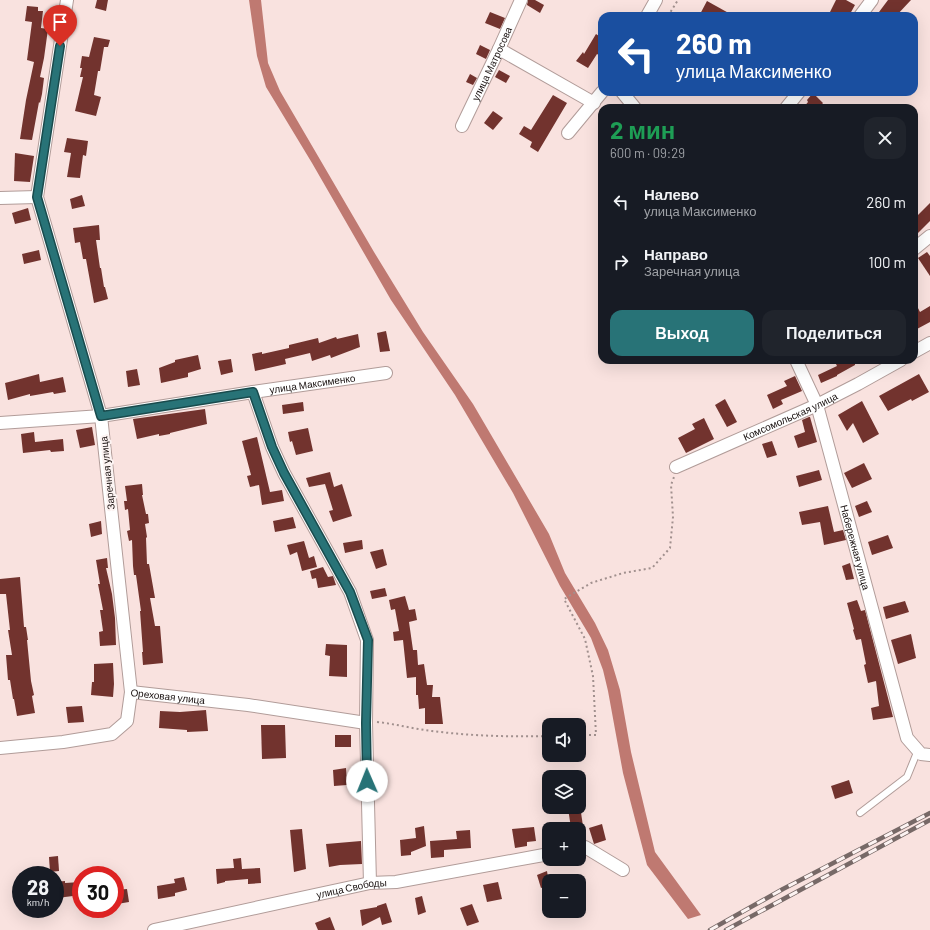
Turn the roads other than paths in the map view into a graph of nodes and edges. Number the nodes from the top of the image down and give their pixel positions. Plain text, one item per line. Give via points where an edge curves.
1 (67, 0) edge
2 (520, 0) edge
3 (656, 0) edge
4 (872, 0) edge
5 (649, 12) edge
6 (863, 12) edge
7 (499, 49) junction
8 (599, 96) edge
9 (625, 96) edge
10 (796, 96) edge
11 (594, 103) junction
12 (632, 104) edge
13 (789, 104) edge
14 (462, 126) dead end
15 (568, 133) dead end
16 (37, 197) junction
17 (0, 198) edge
18 (930, 236) edge
19 (918, 246) edge
20 (930, 343) edge
21 (918, 350) edge
22 (798, 364) edge
23 (893, 364) edge
24 (386, 373) dead end
25 (253, 392) junction
26 (816, 405) junction
27 (101, 416) junction
28 (0, 423) edge
29 (676, 467) road end
30 (131, 692) junction
31 (366, 723) junction
32 (0, 748) edge
33 (918, 750) junction
34 (930, 755) edge
35 (860, 814) dead end
36 (586, 848) edge
37 (542, 855) edge
38 (623, 870) dead end
39 (370, 883) junction
40 (154, 930) edge

1 - 16 street, Заречная улица
2 - 7 street, улица Матросова
3 - 5 street
4 - 6 street
7 - 11 street
7 - 14 street, улица Матросова
8 - 11 street
9 - 12 street
10 - 13 street
11 - 15 street
16 - 17 street
16 - 27 street, Заречная улица
18 - 19 street
20 - 21 street
22 - 26 street, Набережная улица
23 - 26 street, Комсомольская улица
24 - 25 street, улица Максименко
25 - 27 street, улица Максименко
25 - 31 street via 284,473 350,592 368,640
26 - 29 street, Комсомольская улица
26 - 33 street, Набережная улица via 907,738
27 - 28 street, улица Максименко
27 - 30 street, Заречная улица
30 - 31 street, Ореховая улица via 248,704
30 - 32 street, Ореховая улица via 127,721 112,734
31 - 39 street
33 - 34 street via 921,754
33 - 35 lane via 907,777
36 - 38 street
37 - 39 street, улица Свободы via 396,882
39 - 40 street, улица Свободы

